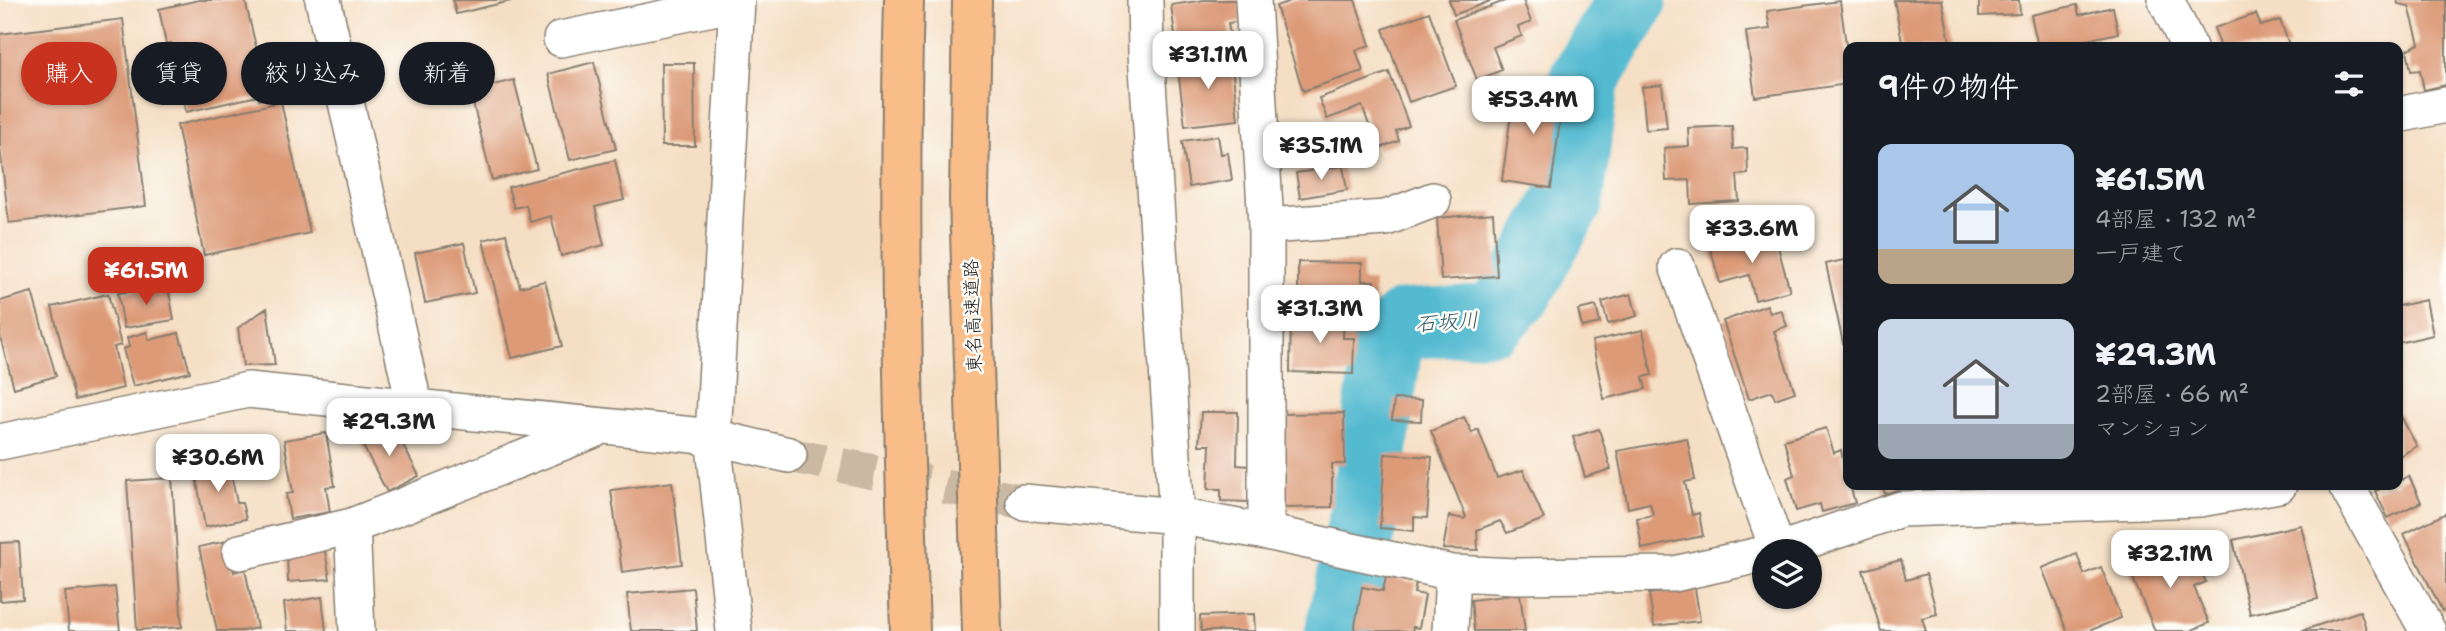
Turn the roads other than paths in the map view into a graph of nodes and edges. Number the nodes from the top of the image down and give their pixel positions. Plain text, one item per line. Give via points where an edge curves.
1 (323, 0) edge
2 (904, 0) edge
3 (972, 0) edge
4 (1145, 0) edge
5 (1252, 0) edge
6 (2166, 0) edge
7 (737, 1) edge
8 (561, 39) dead end
9 (2187, 42) edge
10 (2446, 104) edge
11 (2403, 114) edge
12 (1433, 200) dead end
13 (1266, 226) junction
14 (1677, 266) dead end
15 (415, 408) junction
16 (601, 428) junction
17 (713, 438) junction
18 (0, 442) edge
19 (789, 455) tunnel mouth
20 (2251, 490) edge
21 (2349, 490) edge
22 (2069, 494) edge
23 (1024, 502) tunnel mouth
24 (1177, 516) junction
25 (352, 526) junction
26 (1266, 532) junction
27 (1773, 539) edge
28 (1812, 539) edge
29 (240, 552) dead end
30 (1752, 557) edge
31 (1453, 573) junction
32 (357, 631) edge
33 (734, 631) edge
34 (910, 631) edge
35 (982, 631) edge
36 (1177, 631) edge
37 (1450, 631) edge
38 (2428, 631) edge

1 - 15 street
2 - 34 highway via 904,446
3 - 35 highway, 東名高速道路 via 969,198
4 - 24 street
5 - 13 street
6 - 9 street
7 - 8 street
7 - 17 street
10 - 11 street
12 - 13 street via 1386,218
13 - 26 street
14 - 27 street
15 - 16 street
15 - 18 street via 248,390
16 - 17 street
16 - 25 street
17 - 19 street
17 - 33 street
20 - 22 street via 2200,499
21 - 38 street
22 - 28 street via 1901,509
23 - 24 street
24 - 26 street
24 - 36 street
25 - 29 street
25 - 32 street
26 - 31 street
30 - 31 street via 1674,574
31 - 37 street

